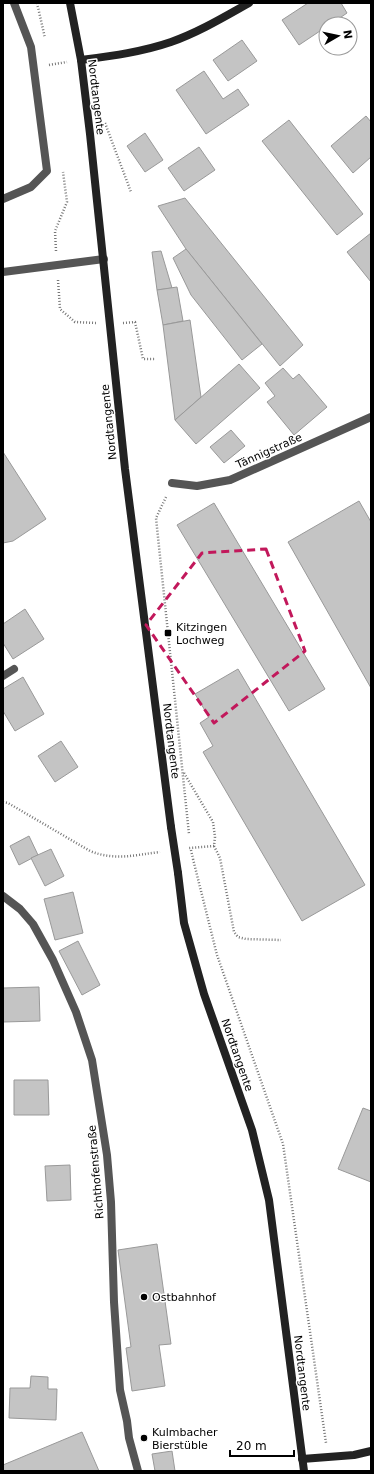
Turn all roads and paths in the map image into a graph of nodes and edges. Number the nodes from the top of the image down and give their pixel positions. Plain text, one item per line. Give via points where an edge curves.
1 (14, 3) edge
2 (37, 3) edge
3 (70, 3) edge
4 (249, 3) edge
5 (46, 42) dead end
6 (48, 58) dead end
7 (81, 60) junction
8 (49, 65) dead end
9 (63, 172) dead end
10 (3, 199) edge
11 (104, 259) junction
12 (57, 265) junction
13 (3, 272) edge
14 (110, 324) junction
15 (155, 359) dead end
16 (371, 417) edge
17 (172, 483) joint
18 (14, 669) dead end
19 (3, 676) edge
20 (182, 771) junction
21 (3, 802) edge
22 (189, 838) dead end
23 (214, 846) junction
24 (202, 847) dead end
25 (119, 857) dead end
26 (3, 896) edge
27 (281, 940) dead end
28 (371, 1451) edge
29 (302, 1460) junction
30 (138, 1471) edge
31 (304, 1471) edge

1 - 10 street via 31,47 47,171 31,187
2 - 5 path
3 - 7 main road, Nordtangente
4 - 7 main road via 200,30 171,42 134,52
6 - 8 path
7 - 11 main road, Nordtangente
9 - 12 path via 67,202 55,231
11 - 12 street
11 - 14 main road, Nordtangente
12 - 13 street
12 - 14 path via 60,310 75,322
14 - 15 path via 135,322 143,359
14 - 29 main road, Nordtangente, bridge via 125,469 184,923 200,980 252,1130 269,1200
16 - 17 street, Tännigstraße via 230,480 197,486
17 - 20 path via 156,518
18 - 19 street
20 - 22 path
20 - 23 path via 213,822
21 - 25 path via 8,802 90,851 103,856
23 - 24 path
23 - 27 path via 220,858 234,932 238,938
26 - 30 street, Richthofenstraße via 20,909 33,924 53,960 76,1012 92,1060 112,1202 114,1302 120,1390
28 - 29 main road
29 - 31 main road, Nordtangente

